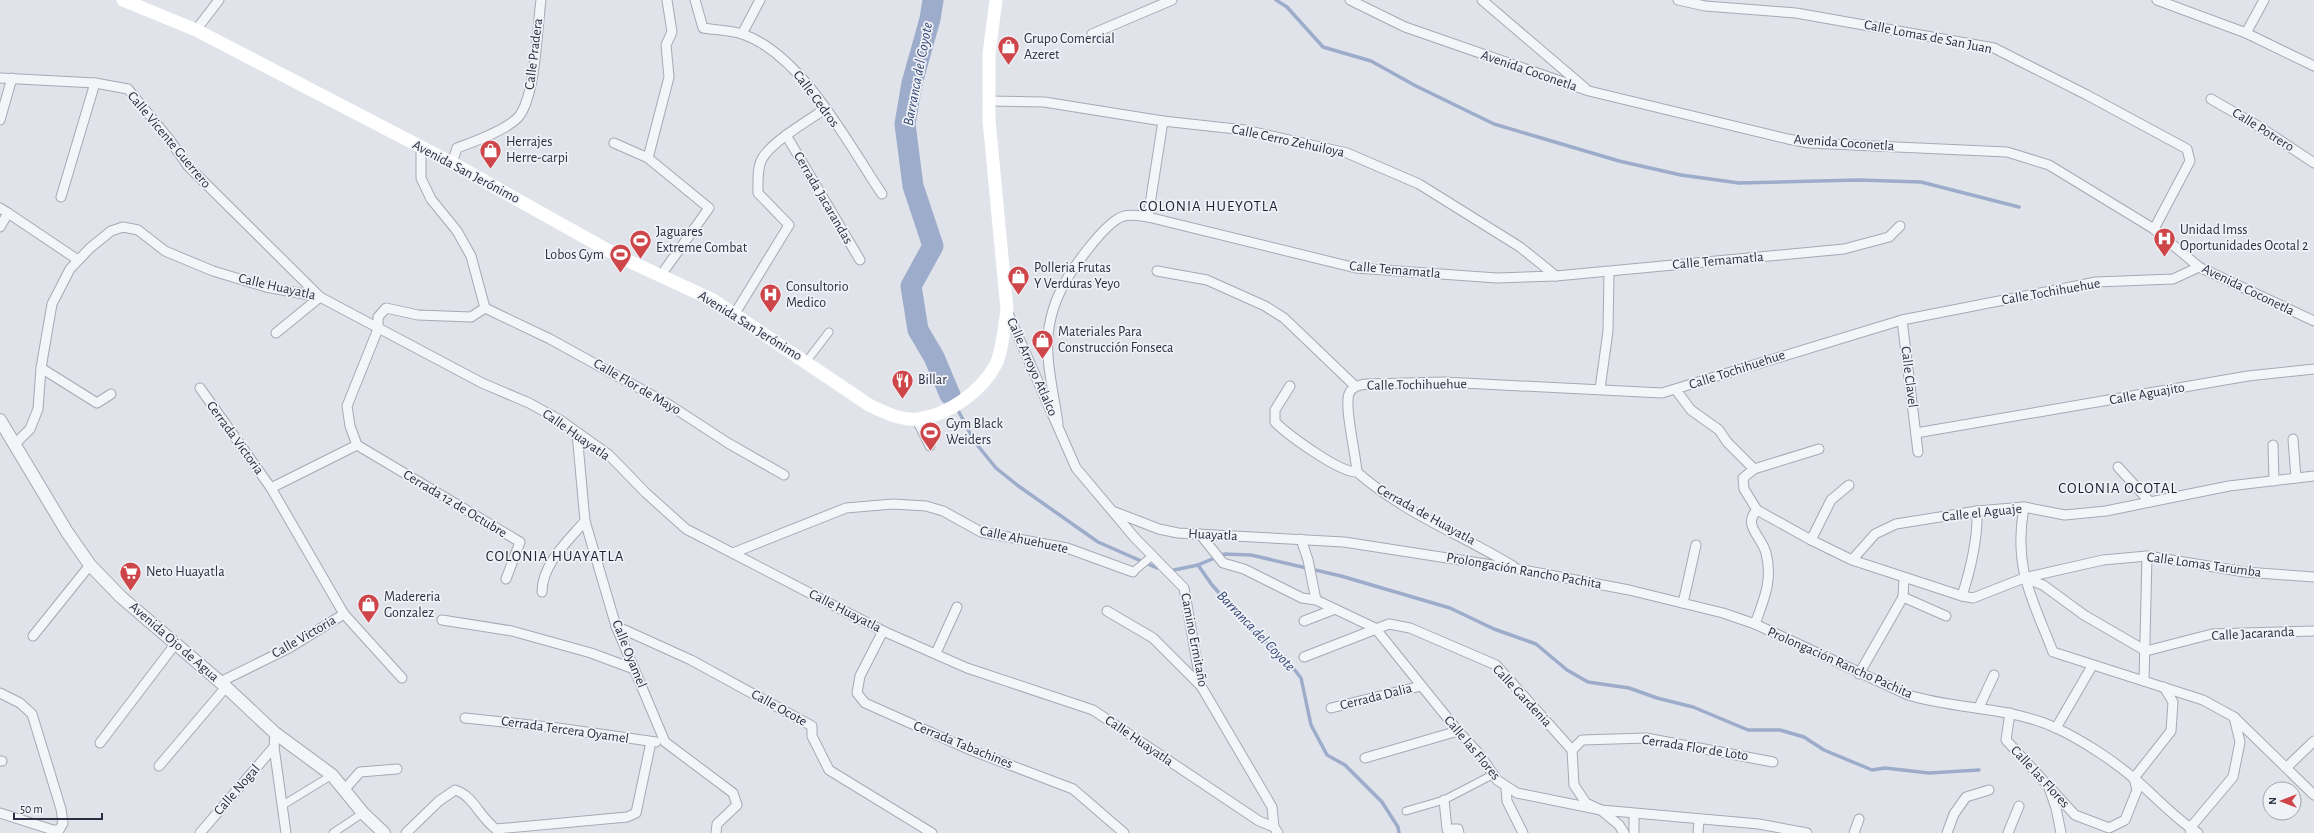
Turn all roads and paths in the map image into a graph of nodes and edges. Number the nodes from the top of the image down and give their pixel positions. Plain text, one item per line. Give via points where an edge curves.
1 (123, 0) edge
2 (219, 0) edge
3 (541, 0) edge
4 (667, 0) edge
5 (695, 0) edge
6 (760, 0) edge
7 (996, 0) edge
8 (1172, 0) edge
9 (1350, 0) edge
10 (1482, 0) edge
11 (1678, 0) edge
12 (2157, 0) edge
13 (2264, 0) edge
14 (196, 30) junction
15 (2246, 33) junction
16 (742, 34) junction
17 (1092, 34) dead end
18 (2314, 66) edge
19 (0, 78) edge
20 (12, 78) junction
21 (95, 83) junction
22 (1589, 91) junction
23 (2211, 99) dead end
24 (988, 101) junction
25 (825, 110) junction
26 (0, 120) edge
27 (1163, 121) junction
28 (786, 135) junction
29 (614, 143) dead end
30 (421, 148) junction
31 (648, 158) junction
32 (452, 163) junction
33 (2314, 163) edge
34 (882, 194) dead end
35 (61, 197) dead end
36 (0, 208) edge
37 (8, 213) junction
38 (1148, 217) junction
39 (1900, 226) dead end
40 (0, 227) edge
41 (2154, 229) junction
42 (78, 260) junction
43 (860, 260) dead end
44 (2199, 267) junction
45 (1157, 271) dead end
46 (1608, 272) junction
47 (661, 275) junction
48 (1556, 276) junction
49 (320, 297) junction
50 (485, 308) junction
51 (1007, 310) junction
52 (734, 315) junction
53 (1902, 320) junction
54 (2314, 321) edge
55 (378, 329) junction
56 (830, 332) dead end
57 (276, 333) dead end
58 (806, 362) junction
59 (41, 368) junction
60 (2314, 369) edge
61 (1290, 386) dead end
62 (1355, 386) junction
63 (200, 388) dead end
64 (1600, 389) junction
65 (1676, 390) junction
66 (111, 394) dead end
67 (0, 420) edge
68 (918, 420) junction
69 (1058, 424) junction
70 (577, 432) junction
71 (1916, 433) junction
72 (2293, 439) dead end
73 (15, 444) junction
74 (357, 445) junction
75 (2273, 445) dead end
76 (930, 446) dead end
77 (1819, 449) dead end
78 (1918, 452) dead end
79 (2118, 467) dead end
80 (1754, 468) junction
81 (1357, 472) junction
82 (784, 475) dead end
83 (2314, 476) edge
84 (2296, 478) junction
85 (2274, 481) junction
86 (1849, 485) dead end
87 (271, 488) junction
88 (2150, 502) junction
89 (2024, 507) junction
90 (1757, 510) junction
91 (1977, 511) junction
92 (1115, 512) junction
93 (585, 521) junction
94 (1200, 534) junction
95 (1301, 539) junction
96 (1314, 540) joint
97 (1811, 540) junction
98 (1696, 545) dead end
99 (733, 553) junction
100 (1152, 556) junction
101 (2147, 556) junction
102 (1852, 560) junction
103 (90, 565) junction
104 (1518, 569) junction
105 (1133, 572) joint
106 (2314, 577) edge
107 (1904, 578) junction
108 (2024, 578) junction
109 (506, 579) dead end
110 (542, 592) dead end
111 (1962, 596) junction
112 (1903, 597) junction
113 (1316, 600) junction
114 (1683, 603) junction
115 (957, 607) dead end
116 (1335, 608) junction
117 (1107, 611) dead end
118 (344, 614) junction
119 (1946, 616) dead end
120 (442, 620) dead end
121 (1304, 621) dead end
122 (1755, 624) junction
123 (616, 626) junction
124 (1375, 628) junction
125 (883, 631) junction
126 (2314, 631) edge
127 (33, 636) dead end
128 (176, 643) junction
129 (2146, 651) junction
130 (936, 653) junction
131 (1304, 657) dead end
132 (2092, 666) junction
133 (634, 669) junction
134 (1859, 674) junction
135 (1994, 675) dead end
136 (402, 678) dead end
137 (2144, 681) junction
138 (223, 684) junction
139 (1201, 686) junction
140 (1421, 686) junction
141 (2164, 687) junction
142 (0, 693) edge
143 (1979, 707) junction
144 (1331, 708) dead end
145 (2010, 713) junction
146 (2234, 717) junction
147 (465, 718) dead end
148 (2056, 728) junction
149 (1458, 731) junction
150 (275, 732) junction
151 (2314, 741) edge
152 (651, 742) junction
153 (665, 742) junction
154 (100, 743) dead end
155 (274, 747) junction
156 (1572, 750) junction
157 (1365, 758) dead end
158 (1773, 762) dead end
159 (159, 766) dead end
160 (2287, 767) junction
161 (397, 769) dead end
162 (1494, 774) junction
163 (332, 775) junction
164 (2134, 778) junction
165 (2047, 783) junction
166 (1506, 788) junction
167 (344, 790) junction
168 (1990, 790) dead end
169 (2314, 795) edge
170 (1444, 800) junction
171 (283, 805) junction
172 (2019, 806) dead end
173 (1406, 810) dead end
174 (1601, 810) junction
175 (363, 813) junction
176 (0, 814) edge
177 (1634, 814) junction
178 (1859, 819) dead end
179 (1700, 820) junction
180 (1759, 829) edge
181 (1276, 830) edge
182 (2193, 831) edge
183 (200, 833) edge
184 (286, 833) edge
185 (334, 833) edge
186 (384, 833) edge
187 (406, 833) edge
188 (716, 833) edge
189 (932, 833) edge
190 (1124, 833) edge
191 (1459, 833) edge
192 (1523, 833) edge
193 (1624, 833) edge
194 (1634, 833) edge
195 (1698, 833) edge
196 (1807, 833) edge
197 (1854, 833) edge
198 (1947, 833) edge
199 (2008, 833) edge
200 (2061, 833) edge

1 - 14 main road, Avenida San Jerónimo
2 - 14 street
3 - 32 street, Calle Pradera via 529,95 519,116 491,135 457,148
4 - 31 street via 672,32 666,45 669,77
5 - 16 street, Calle Cedros via 703,28
6 - 16 street
7 - 24 main road via 990,42
8 - 17 street
9 - 22 street, Avenida Coconetla via 1405,27
10 - 22 street
11 - 41 street, Calle Lomas de San Juan via 1705,6 1796,14 1994,48 2187,149 2190,161
12 - 15 street
13 - 15 street
14 - 30 main road, Avenida San Jerónimo
15 - 18 street
16 - 25 street, Calle Cedros via 778,54 810,88
19 - 20 street, Calle Vicente Guerrero
20 - 21 street, Calle Vicente Guerrero
20 - 26 street
21 - 35 street
21 - 49 street, Calle Vicente Guerrero via 128,89 188,166
22 - 41 street, Avenida Coconetla via 1809,143 2008,152 2049,165
23 - 33 street, Calle Potrero
24 - 27 street, Calle Cerro Zehuiloya via 1044,102
24 - 51 main road
25 - 28 street
25 - 34 street, Calle Cedros
27 - 38 street
27 - 48 street, Calle Cerro Zehuiloya via 1245,130 1346,152 1419,184 1520,247
28 - 43 street, Cerrada Jacarandas
28 - 52 street via 762,159 758,193 789,225
29 - 31 street
30 - 32 main road, Avenida San Jerónimo
30 - 50 street via 421,178 431,199 457,232 471,256
31 - 47 street via 709,208
32 - 47 main road, Avenida San Jerónimo via 618,256
36 - 37 street
37 - 40 street
37 - 42 street
38 - 48 street, Calle Temamatla via 1356,268 1497,278
38 - 69 street, Calle Temamatla via 1124,216 1110,224 1077,262 1060,292 1049,328 1049,358
39 - 46 street, Calle Temamatla via 1889,237 1844,249
41 - 44 street, Avenida Coconetla
42 - 49 street, Calle Huayatla via 111,231 123,227 138,230 165,251 212,271 266,287
42 - 59 street, Calle Huayatla via 70,269 52,304
44 - 53 street, Calle Tochihuehue via 2173,279 2096,282
44 - 54 street, Avenida Coconetla
45 - 62 street via 1208,280 1265,306 1284,318
46 - 48 street, Calle Temamatla
46 - 64 street via 1608,331
47 - 52 main road, Avenida San Jerónimo via 713,300
49 - 55 street, Calle Huayatla
49 - 57 street
50 - 55 street via 471,317 418,315 386,308 378,317
50 - 82 street, Calle Flor de Mayo via 550,339 668,404
51 - 68 main road via 996,364 980,385 968,397 953,406
51 - 69 street, Calle Arroyo Atlalco
52 - 58 main road, Avenida San Jerónimo
53 - 65 street, Calle Tochihuehue
53 - 71 street, Calle Clavel
55 - 70 street, Calle Huayatla via 482,383 529,403
55 - 74 street via 347,406 350,426
56 - 58 street
58 - 68 main road, Avenida San Jerónimo via 869,405 894,416
59 - 66 street via 97,403
59 - 73 street, Calle Huayatla via 38,409 30,429
60 - 71 street, Calle Aguajito via 2248,376
61 - 81 street, Cerrada de Huayatla via 1275,410 1275,422 1318,454 1350,472
62 - 64 street, Calle Tochihuehue via 1444,382
62 - 81 street, Calle Tochihuehue via 1348,394 1348,412
63 - 87 street, Cerrada Victoria
64 - 65 street, Calle Tochihuehue via 1662,393
65 - 80 street via 1691,410 1719,430 1727,442
67 - 73 street, Avenida Ojo de Agua
68 - 76 street
69 - 92 street, Camino Ermitaño via 1076,468
70 - 93 street, Calle Oyamel
70 - 99 street, Calle Huayatla via 609,455 686,529
71 - 78 street, Calle Clavel
72 - 84 street
73 - 103 street, Avenida Ojo de Agua via 67,532
74 - 87 street
74 - 109 street, Cerrada 12 de Octubre via 520,542
75 - 85 street
77 - 80 street
79 - 88 street
80 - 90 street via 1743,478 1744,489
81 - 104 street, Cerrada de Huayatla via 1391,499 1481,545
83 - 84 street, Calle el Aguaje
84 - 85 street, Calle el Aguaje
85 - 88 street, Calle el Aguaje via 2229,486
86 - 97 street via 1831,500
87 - 118 street, Calle Victoria
88 - 89 street, Calle el Aguaje via 2106,511 2065,515
89 - 91 street, Calle el Aguaje
89 - 108 street via 2020,540
90 - 97 street
90 - 122 street, Prolongación Rancho Pachita via 1752,516 1751,525 1765,547 1770,569 1766,595
91 - 102 street, Calle el Aguaje via 1896,524 1875,534
91 - 111 street via 1978,527 1971,568
92 - 94 street, Huayatla via 1159,529
92 - 100 street, Camino Ermitaño
93 - 110 street via 549,566 542,584
93 - 123 street, Calle Oyamel
94 - 95 street, Huayatla
94 - 113 street, Calle las Flores via 1223,563 1244,569 1302,598
95 - 96 street, Huayatla
95 - 113 street
96 - 104 street, Prolongación Rancho Pachita via 1344,542
97 - 102 street
98 - 114 street
99 - 105 street, Calle Ahuehuete via 846,508 893,504 926,506 981,532 1067,548
99 - 125 street, Calle Huayatla
100 - 105 street
100 - 139 street, Camino Ermitaño via 1184,588
101 - 106 street, Calle Lomas Tarumba via 2245,572
101 - 108 street, Calle Lomas Tarumba via 2103,560
101 - 129 street
102 - 107 street
103 - 127 street
103 - 128 street, Avenida Ojo de Agua via 121,597
104 - 114 street, Prolongación Rancho Pachita
107 - 111 street
107 - 112 street
108 - 111 street via 1973,598
108 - 129 street via 2043,585 2084,615
108 - 132 street via 2053,652
112 - 119 street
112 - 134 street
113 - 116 street, Calle las Flores
114 - 122 street, Prolongación Rancho Pachita
115 - 130 street
116 - 121 street
116 - 124 street, Calle las Flores
117 - 139 street via 1152,638
118 - 136 street
118 - 138 street, Calle Victoria
120 - 133 street via 512,631 591,653
122 - 134 street, Prolongación Rancho Pachita
123 - 133 street, Calle Oyamel
123 - 189 street, Calle Ocote via 691,660 812,726 812,736 830,770
124 - 131 street, Calle Gardenia
124 - 140 street, Calle las Flores
124 - 156 street, Calle Gardenia via 1389,624 1410,628 1496,665
125 - 130 street, Calle Huayatla
125 - 190 street, Cerrada Tabachines via 860,676 857,693 865,703 968,749 1073,789
126 - 129 street, Calle Jacaranda via 2212,634
128 - 138 street, Avenida Ojo de Agua
128 - 154 street
129 - 137 street
130 - 181 street, Calle Huayatla via 967,668 1019,687 1093,710
132 - 137 street
132 - 148 street
133 - 153 street, Calle Oyamel
134 - 143 street, Prolongación Rancho Pachita via 1929,702
135 - 143 street
137 - 141 street
138 - 150 street, Avenida Ojo de Agua
138 - 159 street
139 - 181 street, Camino Ermitaño via 1272,807
140 - 144 street, Cerrada Dalia
140 - 149 street, Calle las Flores
141 - 146 street via 2203,700
141 - 164 street via 2173,702 2171,731
142 - 176 street via 20,703 32,714 63,823 59,830 53,830
143 - 145 street, Prolongación Rancho Pachita
145 - 148 street, Prolongación Rancho Pachita
145 - 165 street, Calle las Flores via 2006,740
146 - 160 street
146 - 182 street via 2240,742 2233,777
147 - 152 street, Cerrada Tercera Oyamel
148 - 164 street, Prolongación Rancho Pachita
149 - 157 street
149 - 162 street, Calle las Flores
150 - 155 street
150 - 163 street, Avenida Ojo de Agua
151 - 160 street
152 - 153 street, Cerrada Tercera Oyamel
152 - 187 street via 636,813 626,817 496,829 488,824 463,792 455,790 439,801
153 - 188 street via 733,792 737,805 717,824
155 - 171 street
155 - 183 street, Calle Nogal
156 - 158 street, Cerrada Flor de Loto via 1582,740 1646,738
156 - 174 street via 1574,784 1586,804
160 - 169 street
161 - 167 street via 360,772
162 - 166 street, Calle las Flores
162 - 170 street
163 - 167 street, Avenida Ojo de Agua
163 - 171 street
164 - 165 street, Calle las Flores via 2137,790 2125,820 2109,828 2075,815
164 - 182 street, Prolongación Rancho Pachita
165 - 200 street
166 - 174 street, Calle las Flores via 1517,793
166 - 192 street via 1507,801
167 - 175 street, Avenida Ojo de Agua
168 - 198 street via 1966,797 1954,814
170 - 173 street
170 - 191 street via 1447,829 1458,829
171 - 184 street
172 - 199 street
174 - 177 street, Calle las Flores
174 - 193 street via 1619,825
175 - 185 street
175 - 186 street, Avenida Ojo de Agua
177 - 179 street, Calle las Flores
177 - 194 street
178 - 197 street
179 - 180 street, Calle las Flores
179 - 195 street
180 - 196 street, Calle las Flores

